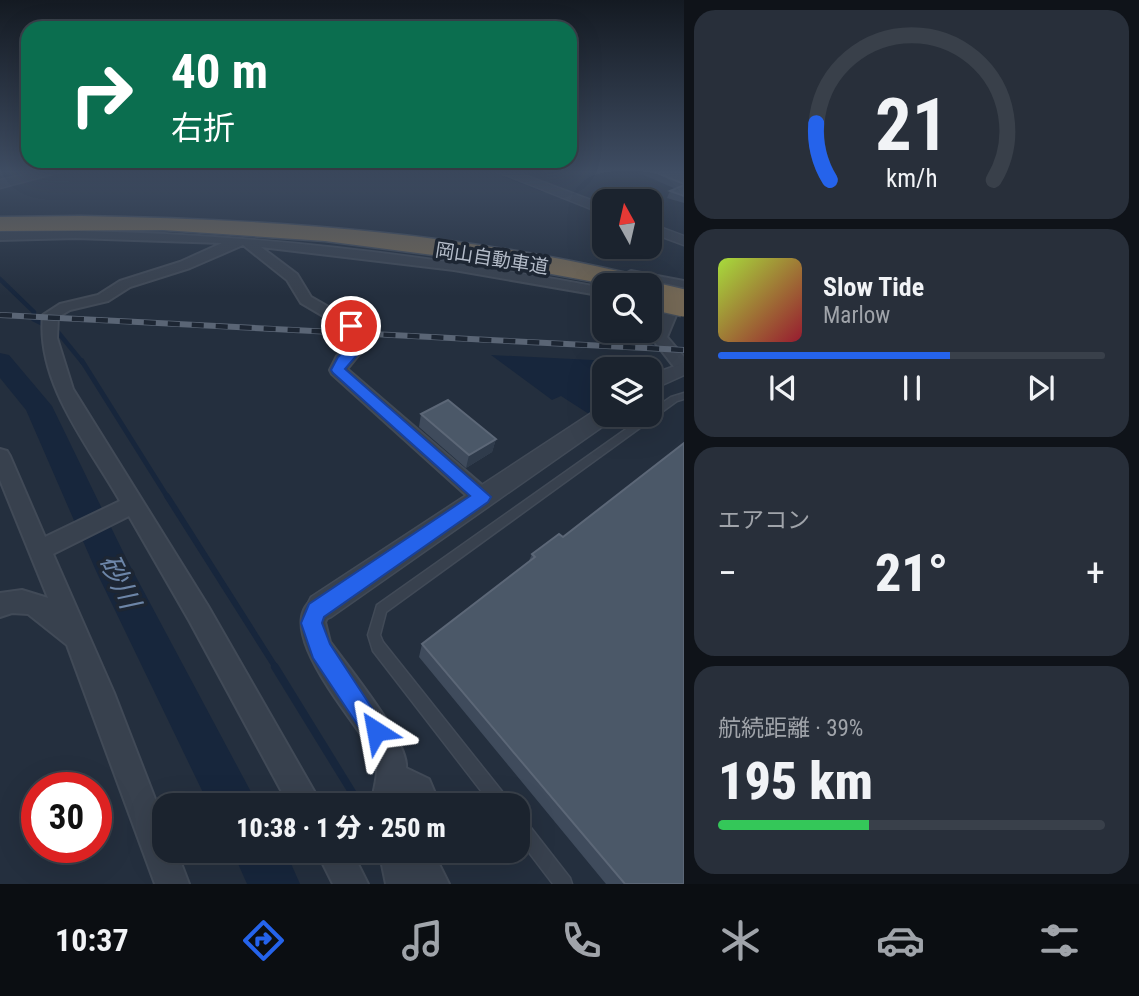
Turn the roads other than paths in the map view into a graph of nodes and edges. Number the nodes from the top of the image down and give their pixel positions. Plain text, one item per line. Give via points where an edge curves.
1 (0, 222) edge
2 (662, 233) edge
3 (0, 234) edge
4 (684, 241) edge
5 (242, 242) junction
6 (592, 276) edge
7 (592, 284) edge
8 (592, 290) edge
9 (676, 294) edge
10 (684, 368) edge
11 (662, 377) edge
12 (684, 396) edge
13 (592, 423) edge
14 (0, 456) edge
15 (482, 497) junction
16 (130, 506) junction
17 (46, 547) junction
18 (0, 605) edge
19 (321, 607) joint
20 (78, 639) junction
21 (389, 791) edge
22 (299, 793) edge
23 (419, 793) edge
24 (493, 793) edge
25 (530, 840) edge
26 (339, 863) edge
27 (398, 863) edge
28 (421, 863) edge
29 (172, 884) edge
30 (351, 884) edge
31 (403, 884) edge
32 (432, 884) edge
33 (564, 884) edge

1 - 6 highway, 岡山自動車道 via 301,233 449,250
1 - 9 street via 157,219 351,231 495,251
2 - 4 street
3 - 5 street
3 - 7 highway, 岡山自動車道 via 141,231 298,240 446,257
5 - 8 street via 453,264
5 - 15 street via 292,278 306,300 355,328 357,347 338,370
5 - 16 street via 51,315 49,338 64,389
9 - 10 street via 659,337
10 - 11 street
12 - 24 lane via 663,406 381,609 374,635 378,646
13 - 15 street
14 - 17 street
15 - 19 street
16 - 17 street
16 - 22 street
17 - 20 street
18 - 20 street via 29,600
19 - 21 street via 312,623 313,634 389,751
20 - 29 street
21 - 23 street
25 - 33 lane
26 - 30 street
27 - 31 street
28 - 32 street

